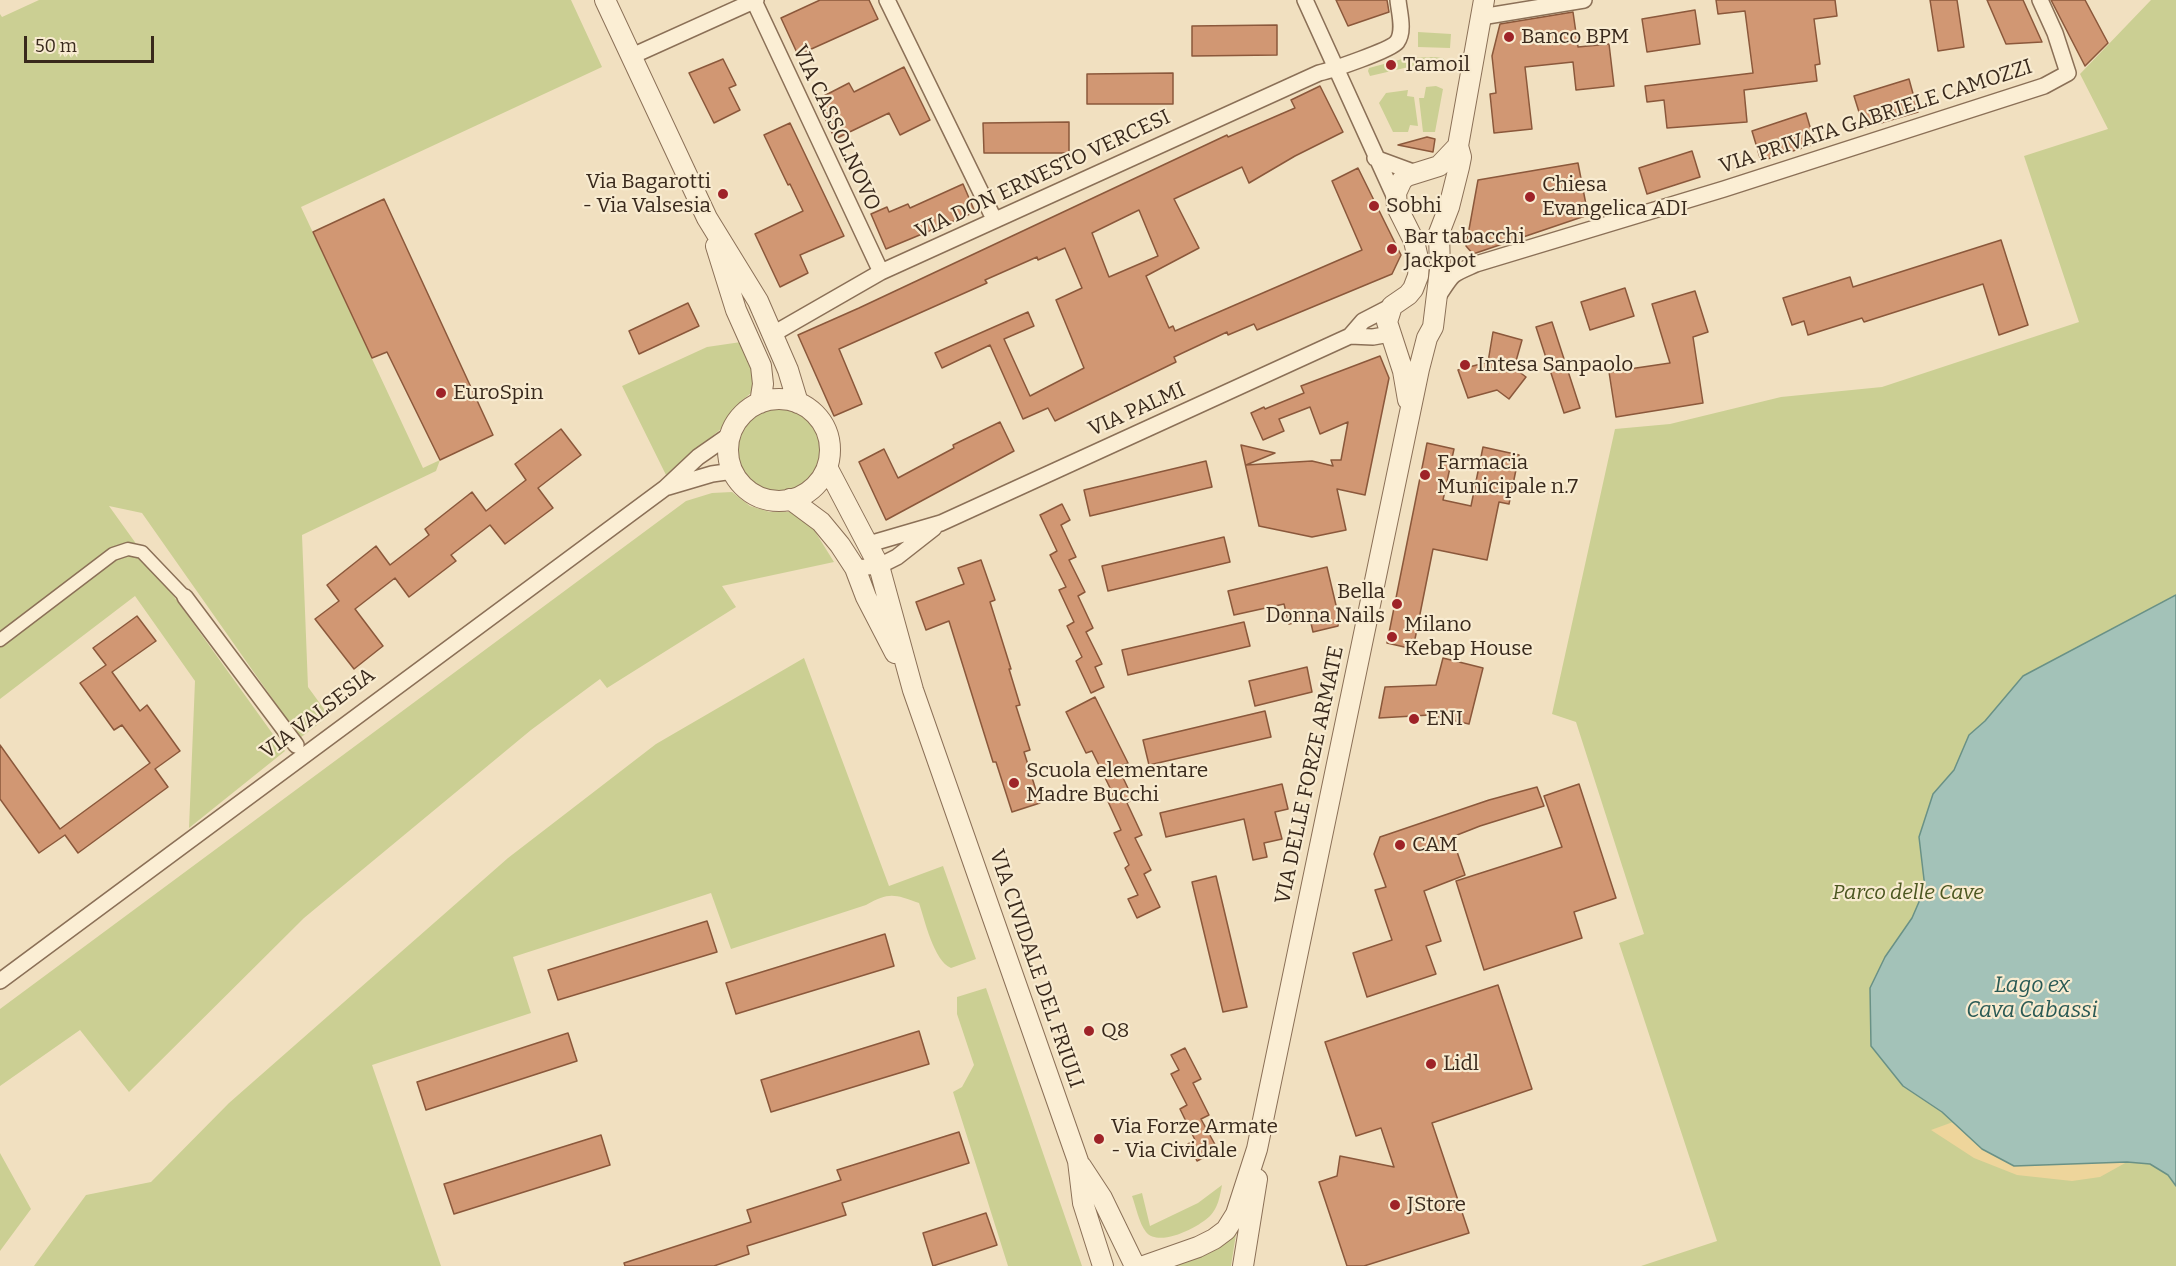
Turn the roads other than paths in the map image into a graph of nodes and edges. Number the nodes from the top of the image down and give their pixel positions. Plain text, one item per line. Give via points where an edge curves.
1 (605, 0) edge
2 (754, 0) edge
3 (887, 0) edge
4 (1305, 0) edge
5 (1398, 0) edge
6 (1584, 0) edge
7 (2040, 0) edge
8 (1483, 9) edge
9 (632, 56) junction
10 (1337, 69) junction
11 (1458, 146) junction
12 (1375, 158) junction
13 (1417, 172) junction
14 (1398, 206) junction
15 (1448, 207) junction
16 (707, 218) junction
17 (994, 219) junction
18 (1440, 247) junction
19 (1458, 270) junction
20 (880, 272) junction
21 (1436, 300) junction
22 (1397, 303) junction
23 (1431, 330) junction
24 (773, 334) junction
25 (1350, 336) junction
26 (1392, 336) junction
27 (760, 403) junction
28 (798, 403) junction
29 (1410, 412) junction
30 (731, 434) junction
31 (826, 467) junction
32 (733, 471) junction
33 (665, 488) junction
34 (790, 500) junction
35 (941, 522) junction
36 (869, 544) junction
37 (879, 566) junction
38 (855, 568) junction
39 (184, 597) joint
40 (0, 640) edge
41 (913, 690) junction
42 (296, 745) dead end
43 (0, 981) edge
44 (1257, 1149) junction
45 (1078, 1161) junction
46 (1103, 1266) edge
47 (1135, 1266) edge
48 (1144, 1266) edge
49 (1243, 1266) edge

1 - 9 street
2 - 9 street
2 - 20 street, VIA CASSOLNOVO
3 - 17 street
4 - 10 street, VIA DELLE FORZE ARMATE
5 - 10 street, VIA DON ERNESTO VERCESI via 1401,25 1396,42
6 - 8 street
7 - 19 street, VIA PRIVATA GABRIELE CAMOZZI via 2068,73 2044,86
8 - 11 street, VIA DELLE FORZE ARMATE
9 - 16 street
10 - 12 street, VIA DELLE FORZE ARMATE
10 - 17 street, VIA DON ERNESTO VERCESI via 1319,73
11 - 13 street via 1439,166
11 - 15 street, VIA DELLE FORZE ARMATE via 1461,157
12 - 13 street
12 - 14 street, VIA DELLE FORZE ARMATE
13 - 14 street via 1402,180 1396,193
13 - 15 street via 1439,176 1448,187
14 - 15 street via 1410,222 1423,225 1436,222
14 - 22 street, VIA DELLE FORZE ARMATE via 1419,262 1413,289
15 - 18 street, VIA DELLE FORZE ARMATE via 1440,230
16 - 24 street via 758,301
16 - 27 street via 736,310 761,366
17 - 20 street, VIA DON ERNESTO VERCESI
18 - 19 street via 1450,265
18 - 21 street, VIA DELLE FORZE ARMATE
19 - 21 street
20 - 24 street, VIA DON ERNESTO VERCESI
21 - 23 street, VIA DELLE FORZE ARMATE
22 - 23 street via 1413,298 1424,302 1431,310
22 - 25 street, VIA PALMI via 1363,321
22 - 26 street, VIA DELLE FORZE ARMATE via 1387,322
23 - 26 street via 1422,342 1411,346
23 - 29 street, VIA DELLE FORZE ARMATE
24 - 28 street
25 - 26 street, VIA PALMI
25 - 35 street, VIA PALMI
26 - 29 street, VIA DELLE FORZE ARMATE
27 - 28 street via 779,399
27 - 30 street via 741,417
28 - 31 street via 825,428 830,446
29 - 44 street, VIA DELLE FORZE ARMATE
30 - 32 street via 729,453
30 - 33 street, VIA VALSESIA via 698,457
31 - 34 street via 815,486
31 - 36 street, VIA CIVIDALE DEL FRIULI
32 - 33 street, VIA VALSESIA
32 - 34 street via 754,494
33 - 43 street, VIA VALSESIA
34 - 38 street, VIA CIVIDALE DEL FRIULI via 821,522
35 - 36 street, VIA PALMI
35 - 37 street, VIA PALMI via 897,557
36 - 37 street, VIA CIVIDALE DEL FRIULI
37 - 38 street, VIA PALMI
37 - 41 street, VIA CIVIDALE DEL FRIULI
38 - 41 street, VIA CIVIDALE DEL FRIULI
39 - 40 street via 142,552 128,549 113,554
39 - 42 street, VIA VALSESIA
41 - 45 street, VIA CIVIDALE DEL FRIULI
44 - 48 street, VIA DELLE FORZE ARMATE via 1236,1214 1226,1230 1198,1247
44 - 49 street, VIA DELLE FORZE ARMATE
45 - 46 street, VIA CIVIDALE DEL FRIULI via 1083,1203
45 - 47 street via 1102,1198

